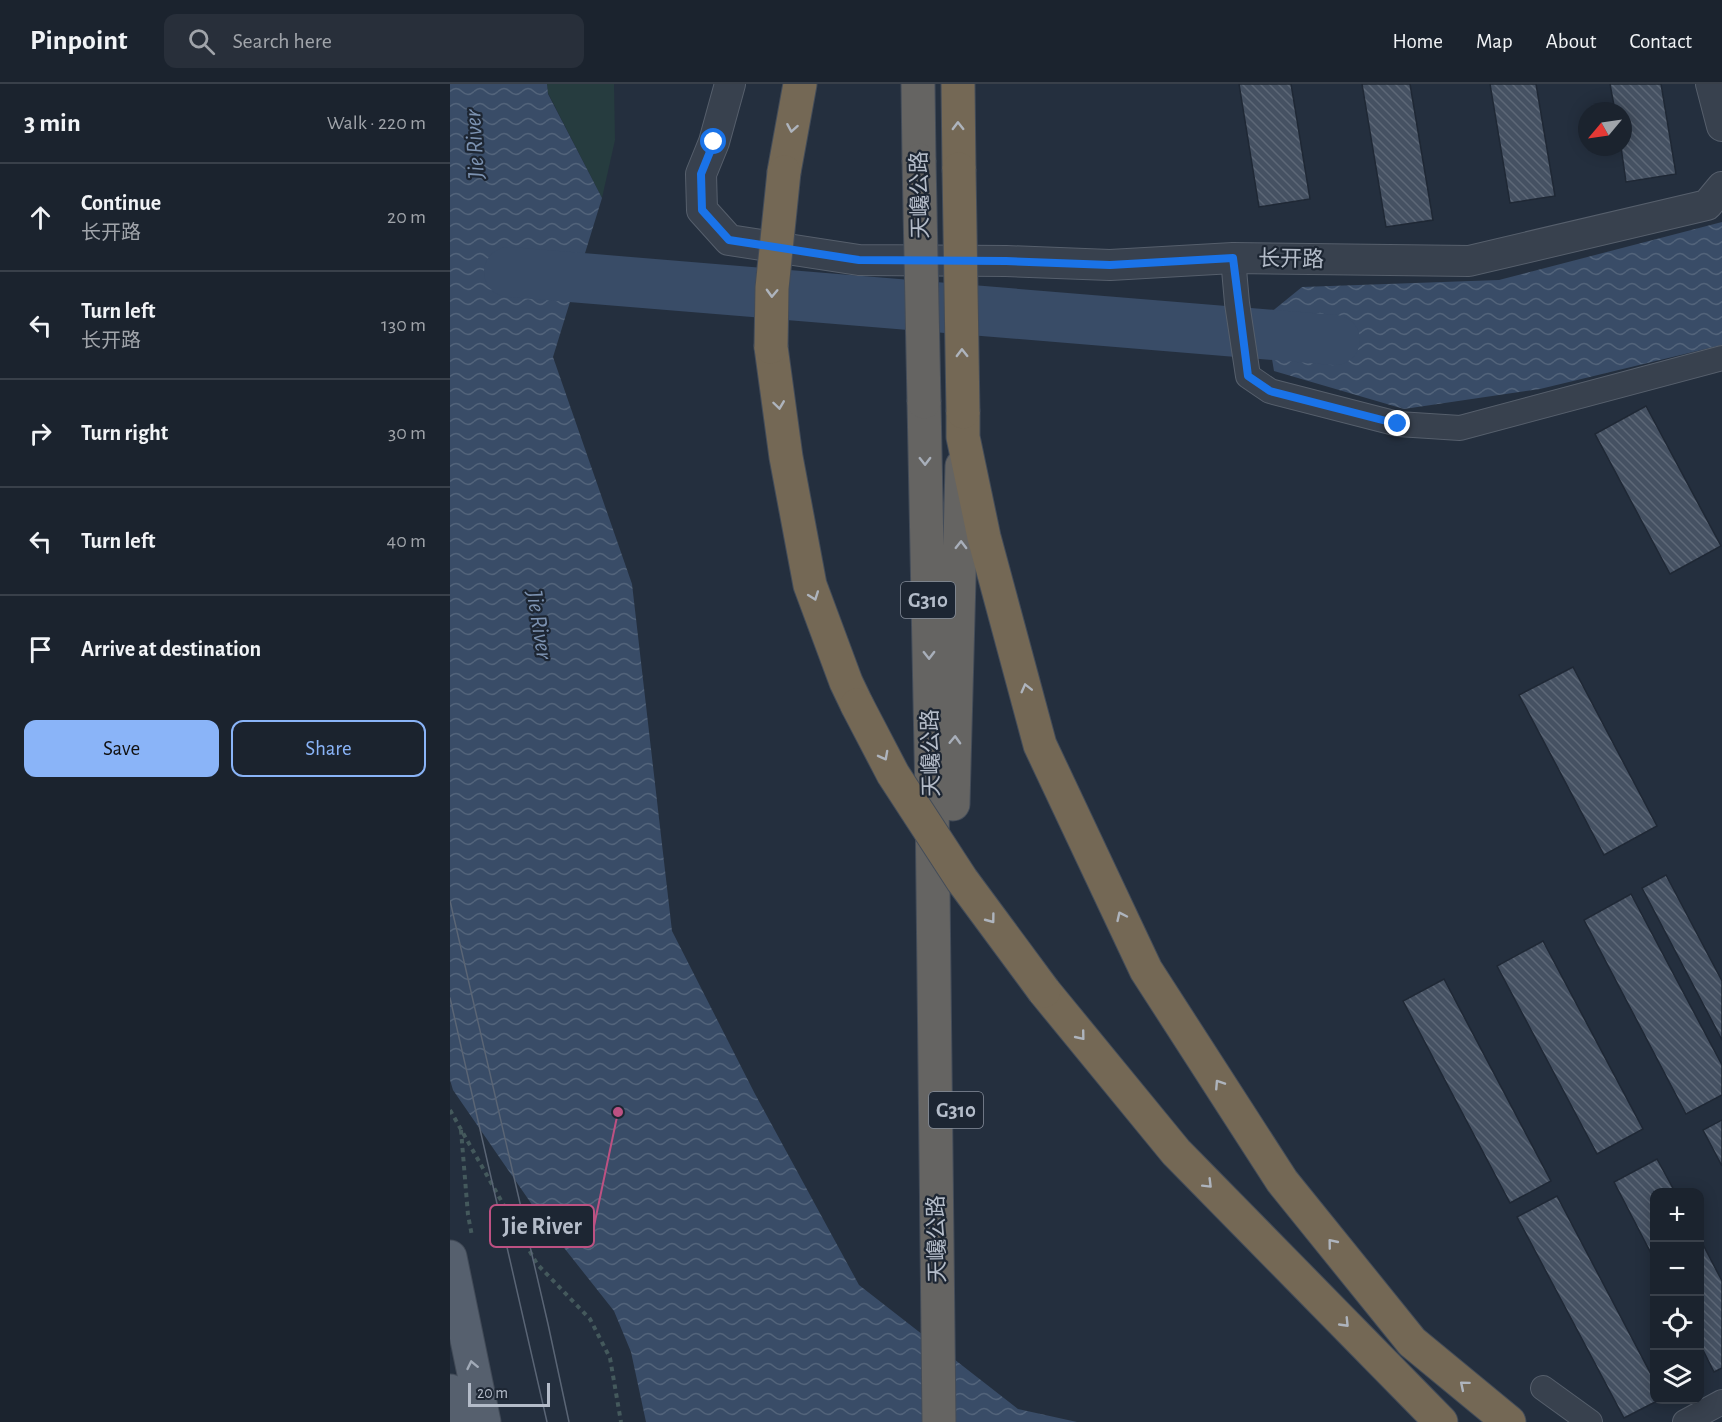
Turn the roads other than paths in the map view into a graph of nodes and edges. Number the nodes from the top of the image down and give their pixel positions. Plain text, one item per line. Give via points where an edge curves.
1 (730, 84) edge
2 (800, 84) edge
3 (918, 84) edge
4 (957, 84) edge
5 (1712, 84) edge
6 (1722, 126) edge
7 (1717, 198) edge
8 (1233, 258) junction
9 (1722, 358) edge
10 (963, 424) junction
11 (451, 1263) edge
12 (1543, 1388) dead end
13 (450, 1391) edge
14 (1722, 1402) edge
15 (456, 1422) edge
16 (484, 1422) edge
17 (939, 1422) edge
18 (959, 1422) edge
19 (1441, 1422) edge
20 (1509, 1422) edge
21 (1590, 1422) edge
22 (1685, 1422) edge

1 - 8 street, 长开路 via 701,174 702,210 729,240 859,260 1110,265
2 -> 19 highway, bridge via 784,172 772,288 771,347 810,585 857,705 893,774 956,871 1044,991 1176,1152
3 -> 17 highway, 天巉公路 / G310, bridge
10 -> 4 highway, G310, bridge
5 - 6 street
7 - 8 street, 长开路 via 1469,261
8 - 9 street via 1248,376 1270,391 1398,424 1460,428
18 -> 10 highway, 天巉公路 / G310, bridge via 953,798
20 -> 10 highway via 1413,1342 1289,1190 1146,970 1040,744 984,537
16 -> 11 main road
12 - 21 street
13 - 15 main road
14 - 22 street

